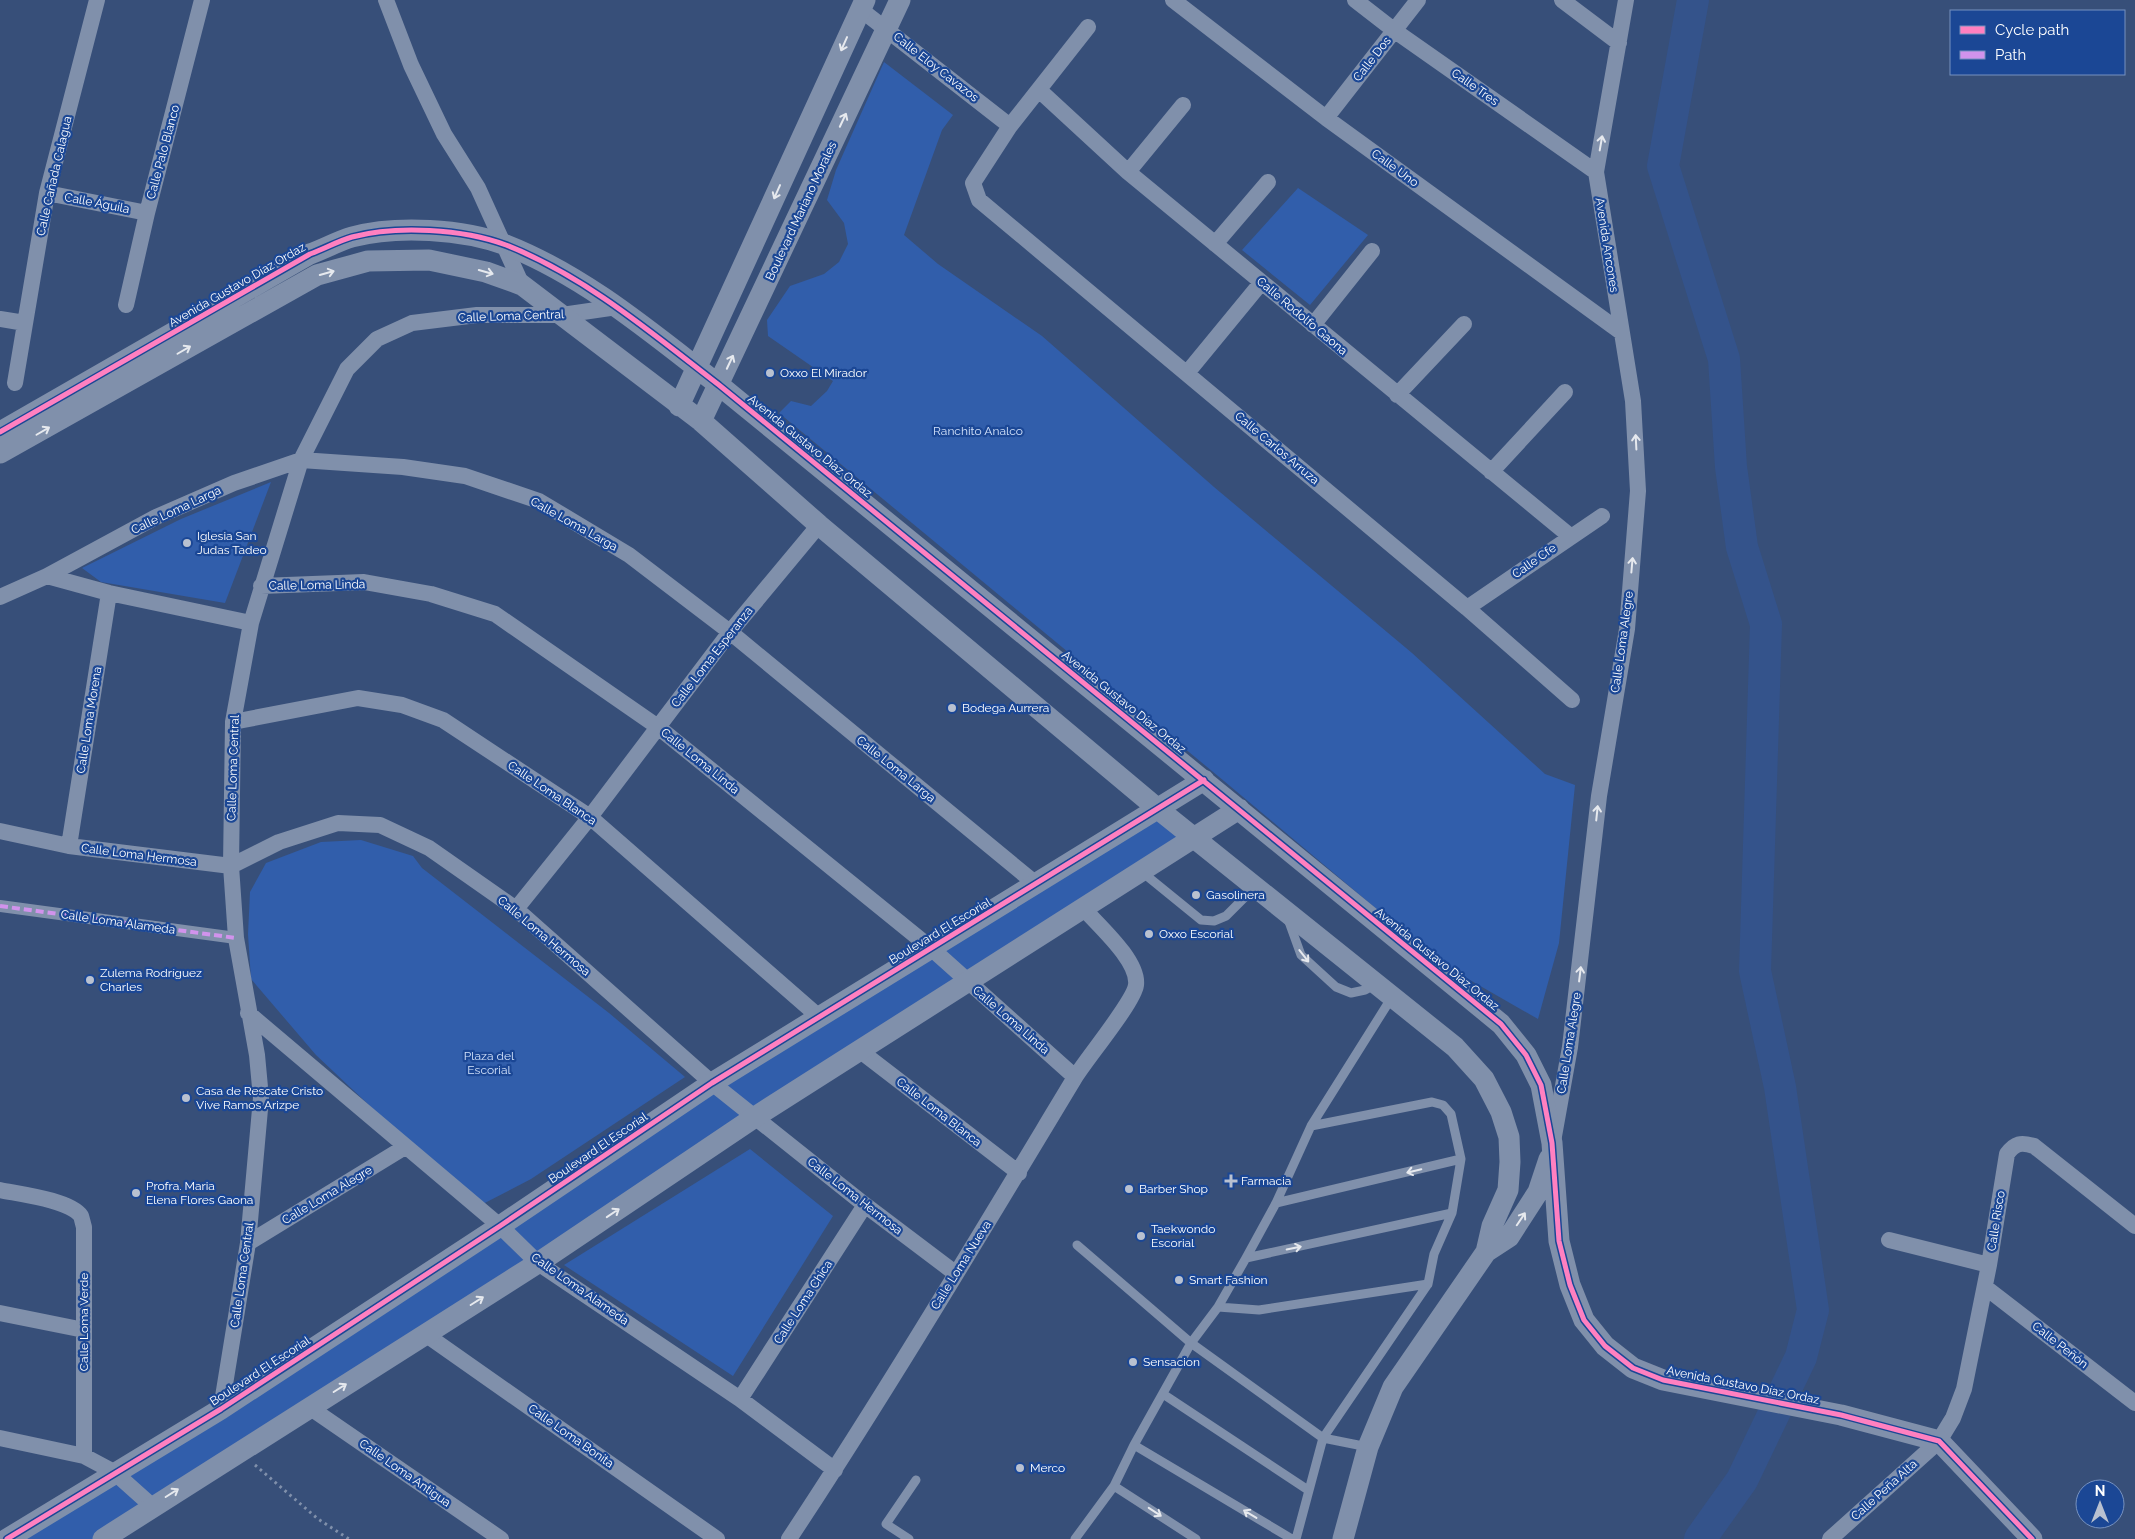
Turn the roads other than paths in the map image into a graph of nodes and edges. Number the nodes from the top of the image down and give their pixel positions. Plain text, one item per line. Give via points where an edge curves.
1 (97, 0) edge
2 (202, 0) edge
3 (386, 0) edge
4 (900, 0) edge
5 (1173, 0) edge
6 (1355, 0) edge
7 (1418, 0) edge
8 (1562, 0) edge
9 (1626, 0) edge
10 (862, 5) edge
11 (1088, 27) dead end
12 (886, 28) junction
13 (1395, 31) junction
14 (1619, 43) junction
15 (1039, 90) junction
16 (1183, 105) dead end
17 (1326, 118) junction
18 (1010, 126) junction
19 (1128, 172) junction
20 (1596, 172) junction
21 (1268, 182) dead end
22 (47, 193) junction
23 (147, 213) junction
24 (1215, 244) junction
25 (505, 245) junction
26 (1372, 251) dead end
27 (1261, 282) junction
28 (522, 285) junction
29 (126, 305) dead end
30 (617, 307) junction
31 (562, 315) junction
32 (0, 319) edge
33 (25, 323) junction
34 (1464, 324) dead end
35 (1313, 325) junction
36 (1622, 332) junction
37 (698, 368) junction
38 (1186, 373) junction
39 (15, 383) dead end
40 (719, 384) junction
41 (1566, 392) dead end
42 (1397, 395) junction
43 (679, 406) junction
44 (701, 422) junction
45 (0, 432) edge
46 (0, 454) edge
47 (301, 460) junction
48 (1491, 472) junction
49 (1638, 491) joint
50 (1602, 516) dead end
51 (819, 525) junction
52 (1570, 536) junction
53 (47, 576) junction
54 (261, 586) junction
55 (109, 593) junction
56 (0, 596) edge
57 (1467, 608) junction
58 (251, 623) junction
59 (730, 632) junction
60 (1572, 700) dead end
61 (233, 722) junction
62 (658, 727) junction
63 (1204, 780) junction
64 (1158, 809) junction
65 (1239, 809) junction
66 (590, 817) junction
67 (0, 831) edge
68 (1194, 839) junction
69 (69, 846) junction
70 (231, 866) junction
71 (1141, 872) junction
72 (1036, 884) junction
73 (1255, 887) junction
74 (0, 906) edge
75 (1084, 909) junction
76 (516, 910) junction
77 (236, 938) junction
78 (932, 949) junction
79 (967, 982) junction
80 (1384, 990) junction
81 (248, 1013) junction
82 (818, 1016) junction
83 (859, 1050) junction
84 (1075, 1077) junction
85 (712, 1083) junction
86 (755, 1117) junction
87 (1312, 1126) junction
88 (1552, 1143) junction
89 (405, 1147) junction
90 (1461, 1159) junction
91 (1019, 1173) junction
92 (0, 1190) edge
93 (1276, 1203) junction
94 (865, 1205) junction
95 (1452, 1213) junction
96 (500, 1226) junction
97 (2135, 1226) edge
98 (1889, 1240) dead end
99 (248, 1243) junction
100 (1077, 1244) dead end
101 (1486, 1252) junction
102 (1246, 1258) junction
103 (538, 1263) junction
104 (1989, 1265) junction
105 (955, 1273) junction
106 (1428, 1284) junction
107 (1985, 1287) junction
108 (1218, 1307) junction
109 (0, 1313) edge
110 (84, 1330) junction
111 (425, 1334) junction
112 (1191, 1344) junction
113 (1163, 1394) junction
114 (740, 1399) junction
115 (2135, 1403) edge
116 (309, 1407) junction
117 (221, 1409) junction
118 (0, 1438) edge
119 (1322, 1438) junction
120 (1939, 1441) junction
121 (1134, 1445) junction
122 (1368, 1447) junction
123 (84, 1456) junction
124 (835, 1470) junction
125 (114, 1472) junction
126 (916, 1480) dead end
127 (1114, 1486) junction
128 (1308, 1490) junction
129 (152, 1506) junction
130 (1078, 1538) edge
131 (7, 1539) edge
132 (102, 1539) edge
133 (501, 1539) edge
134 (717, 1539) edge
135 (789, 1539) edge
136 (909, 1539) edge
137 (1196, 1539) edge
138 (1292, 1539) edge
139 (1296, 1539) edge
140 (1343, 1539) edge
141 (1830, 1539) edge
142 (2032, 1539) edge

1 - 22 street, Calle Cañada Calagua
2 - 23 street, Calle Palo Blanco
3 - 25 street via 411,65 444,134 478,188
4 - 12 street, Boulevard Mariano Morales
5 - 17 street, Calle Uno
6 - 13 street, Calle Tres
7 - 13 street, Calle Dos
8 - 14 street
9 - 14 street, Avenida Ancones
10 - 12 street, Calle Eloy Cavazos
10 -> 37 street
11 - 15 street
12 - 18 street, Calle Eloy Cavazos
40 -> 12 street, Boulevard Mariano Morales
13 - 17 street, Calle Dos
13 - 20 street, Calle Tres
20 -> 14 street, Avenida Ancones
15 - 18 street
15 - 19 street, Calle Rodolfo Gaona
16 - 19 street
17 - 36 street, Calle Uno
18 - 38 street, Calle Carlos Arruza via 974,183 979,200
19 - 24 street, Calle Rodolfo Gaona
20 - 36 street, Avenida Ancones
21 - 24 street
22 - 23 street, Calle Águila
22 - 33 street, Calle Cañada Calagua
23 - 29 street, Calle Palo Blanco
24 - 27 street, Calle Rodolfo Gaona
25 - 28 street
25 - 30 street, Avenida Gustavo Díaz Ordaz via 554,268
25 - 45 street, Avenida Gustavo Díaz Ordaz via 450,232 400,230 352,237 310,254
26 - 35 street
27 - 35 street, Calle Rodolfo Gaona
27 - 38 street
28 - 31 street
46 -> 28 street via 317,276 368,260 429,260 486,272
30 - 31 street, Calle Loma Central
30 - 37 street, Avenida Gustavo Díaz Ordaz
31 - 43 street
31 - 47 street, Calle Loma Central via 467,316 412,323 377,339 347,369
32 - 33 street
33 - 39 street, Calle Cañada Calagua
34 - 42 street
35 - 42 street, Calle Rodolfo Gaona
49 -> 36 street, Avenida Ancones via 1633,401
37 - 40 street, Avenida Gustavo Díaz Ordaz
37 - 43 street
38 - 57 street, Calle Carlos Arruza
40 - 44 street, Boulevard Mariano Morales
40 - 63 street, Avenida Gustavo Díaz Ordaz
41 - 48 street
42 - 48 street, Calle Rodolfo Gaona
43 - 44 street
44 - 51 street
47 - 53 street, Calle Loma Larga via 156,517
47 - 54 street, Calle Loma Central
47 - 59 street, Calle Loma Larga via 403,467 465,476 539,502 629,555
48 - 52 street, Calle Rodolfo Gaona
88 -> 49 street, Calle Loma Alegre via 1570,1047 1599,796 1627,630
50 - 52 street, Calle Cfe
51 - 59 street, Calle Loma Esperanza
51 - 64 street
52 - 57 street, Calle Cfe
53 - 55 street
53 - 56 street, Calle Loma Larga
54 - 58 street, Calle Loma Central
54 - 62 street, Calle Loma Linda via 364,582 431,594 495,614
55 - 58 street
55 - 69 street, Calle Loma Morena
57 - 60 street, Calle Carlos Arruza
58 - 61 street, Calle Loma Central
59 - 62 street, Calle Loma Esperanza
59 - 72 street, Calle Loma Larga
61 - 66 street, Calle Loma Blanca via 358,698 402,705 443,720
61 - 70 street, Calle Loma Central
62 - 66 street, Calle Loma Esperanza
62 - 78 street, Calle Loma Linda
63 - 64 street, Boulevard El Escorial
63 - 65 street, Avenida Gustavo Díaz Ordaz
64 - 68 street
64 - 72 street, Boulevard El Escorial
65 - 68 street
65 - 88 street, Avenida Gustavo Díaz Ordaz via 1501,1024 1526,1054 1541,1085
66 - 76 street, Calle Loma Esperanza
66 - 82 street, Calle Loma Blanca
67 - 69 street, Calle Loma Hermosa
68 - 71 street
68 - 73 street
69 - 70 street, Calle Loma Hermosa
70 - 76 street, Calle Loma Hermosa via 279,842 338,823 380,825 429,848
70 - 77 street, Calle Loma Central
71 - 73 lane via 1201,920 1214,921 1226,916
71 - 75 street
72 - 78 street, Boulevard El Escorial
73 -> 80 street
74 - 77 street, Calle Loma Alameda
75 - 79 street
75 - 84 street, Calle Loma Nueva via 1129,960 1135,973 1135,992
76 - 85 street, Calle Loma Hermosa
77 - 81 street, Calle Loma Central
78 - 79 street, Calle Loma Linda
78 - 82 street, Boulevard El Escorial
79 - 83 street
79 - 84 street, Calle Loma Linda
80 - 87 lane
80 - 101 street via 1455,1047 1484,1079 1501,1112 1509,1137 1508,1190 1492,1226
81 - 89 street, Calle Loma Alameda
81 - 99 street, Calle Loma Central via 257,1055 261,1098
82 - 85 street, Boulevard El Escorial
83 - 86 street
83 - 91 street, Calle Loma Blanca
84 - 91 street, Calle Loma Nueva
85 - 86 street, Calle Loma Hermosa
85 - 96 street, Boulevard El Escorial
86 - 94 street, Calle Loma Hermosa
103 -> 86 street
87 - 90 lane via 1432,1102 1443,1105 1450,1114
87 - 93 lane
101 -> 88 street, Calle Loma Alegre via 1509,1237 1538,1192
88 - 120 street, Avenida Gustavo Díaz Ordaz via 1559,1242 1570,1285 1584,1320 1605,1346 1632,1368 1663,1380 1841,1415
89 - 96 street, Calle Loma Alameda
89 - 99 street, Calle Loma Alegre
90 -> 93 lane
90 - 95 lane
91 - 105 street, Calle Loma Nueva
92 - 110 street, Calle Loma Verde via 58,1203 81,1216 84,1227
93 - 102 lane
94 - 105 street, Calle Loma Hermosa
94 - 114 street, Calle Loma Chica
102 -> 95 lane
95 - 106 lane via 1434,1254
96 - 103 street, Calle Loma Alameda
96 - 117 street, Boulevard El Escorial
97 - 104 street, Calle Risco via 2034,1146 2023,1142 2013,1146 2007,1154
98 - 104 street
99 - 117 street, Calle Loma Central
100 - 112 lane
101 - 122 street, Calle Loma Alegre via 1394,1388
102 - 108 lane
111 -> 103 street
103 - 114 street, Calle Loma Alameda
104 - 107 street, Calle Risco
105 - 124 street, Calle Loma Nueva
106 - 108 lane via 1259,1310
106 - 119 lane
107 - 115 street, Calle Peñón
107 - 120 street, Calle Risco via 1964,1389 1953,1418
108 - 112 lane
109 - 110 street
110 - 123 street, Calle Loma Verde
116 -> 111 street
111 - 134 street, Calle Loma Bonita
112 - 113 lane
112 - 119 lane
113 - 121 lane
113 - 128 lane
114 - 124 street, Calle Loma Alameda
129 -> 116 street
116 - 133 street, Calle Loma Antigua
117 - 125 street, Boulevard El Escorial
118 - 123 street
119 - 122 lane
119 - 128 lane
120 - 141 street, Calle Peña Alta
120 - 142 street
121 - 127 lane
138 -> 121 lane
122 - 140 street, Calle Loma Alegre
123 - 125 street
124 - 135 street, Calle Loma Nueva
125 - 129 street
125 - 131 street, Boulevard El Escorial
126 - 136 lane via 886,1524
127 - 130 lane
127 -> 137 lane
128 - 139 lane
129 - 132 street

